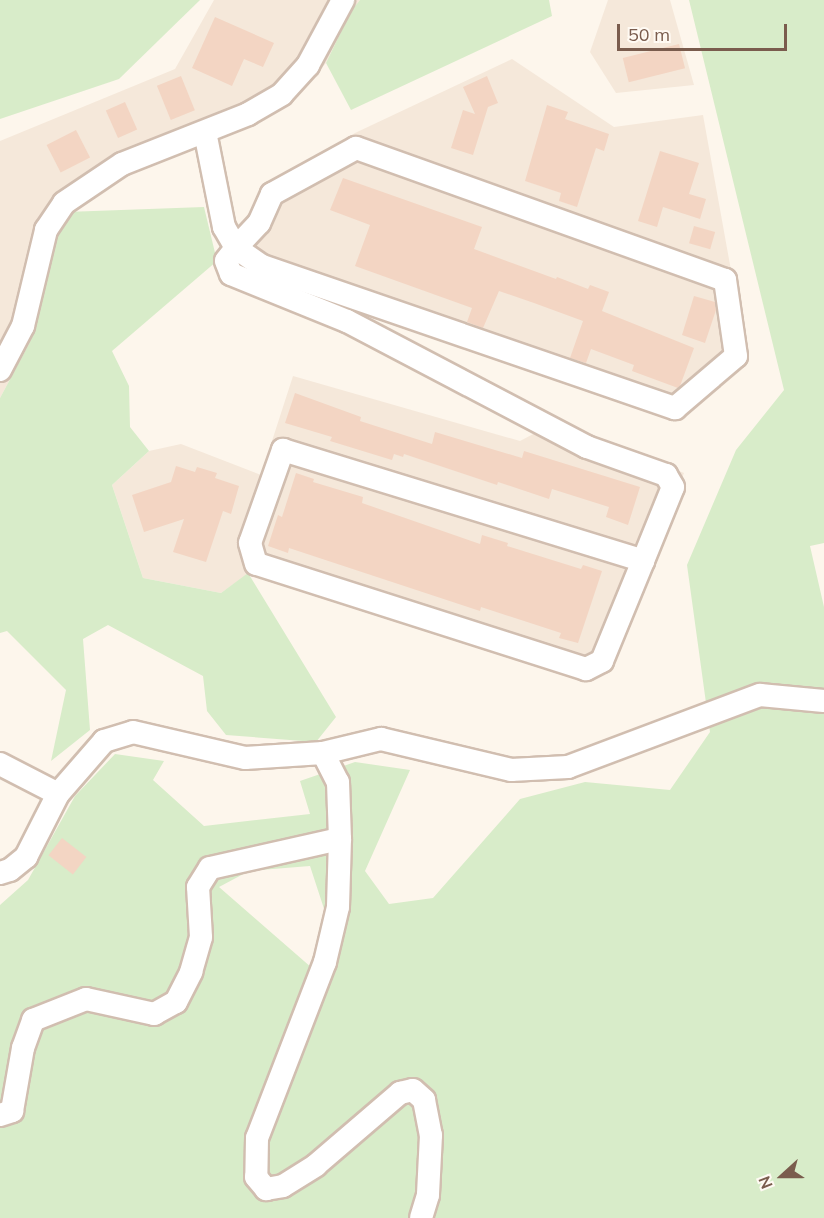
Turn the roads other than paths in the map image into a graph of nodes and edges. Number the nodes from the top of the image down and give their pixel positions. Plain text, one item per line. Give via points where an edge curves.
1 (343, 0) edge
2 (205, 132) junction
3 (236, 248) junction
4 (0, 370) edge
5 (643, 561) junction
6 (824, 701) edge
7 (323, 753) junction
8 (0, 764) edge
9 (58, 794) junction
10 (340, 839) junction
11 (0, 873) edge
12 (0, 1115) edge
13 (421, 1218) edge

1 - 2 street via 308,65 282,94
2 - 3 street via 224,227
2 - 4 street via 122,164 64,203 46,230 23,326
3 - 3 street via 259,223 272,194 356,148 725,280 736,356 675,408 262,266
3 - 5 street via 226,261 231,274 347,321 587,447 666,475 673,487
5 - 5 street via 283,450 249,543 256,564 586,669 602,661
6 - 7 street via 760,695 568,767 511,770 381,739
7 - 9 street via 245,758 133,732 104,741
7 - 10 street via 338,782
8 - 9 street
9 - 11 street via 26,857
10 - 12 street via 210,868 198,887 201,937 191,972 176,1002 154,1014 86,999 33,1020 22,1048 12,1111
10 - 13 street via 338,907 325,963 257,1138 256,1177 266,1189 283,1186 316,1165 400,1093 413,1090 424,1100 431,1135 428,1195

